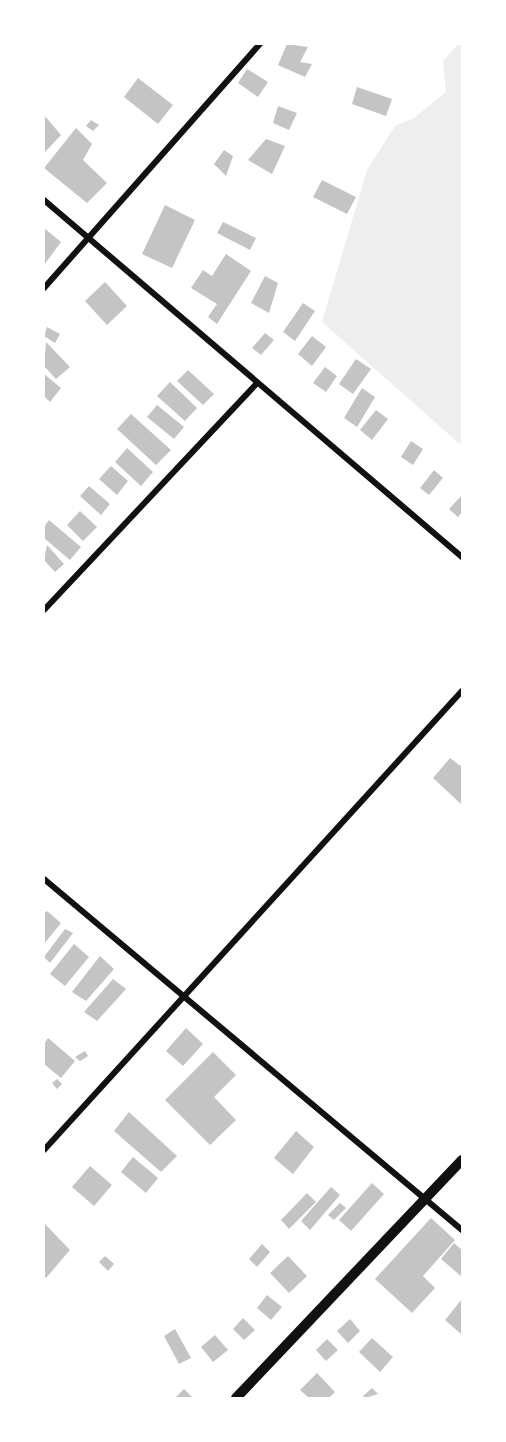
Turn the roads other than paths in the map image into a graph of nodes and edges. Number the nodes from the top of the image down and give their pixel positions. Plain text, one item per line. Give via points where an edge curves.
1 (260, 44) edge
2 (44, 200) edge
3 (89, 237) junction
4 (44, 288) edge
5 (256, 384) junction
6 (462, 557) edge
7 (44, 610) edge
8 (462, 691) edge
9 (44, 879) edge
10 (182, 996) junction
11 (44, 1150) edge
12 (462, 1160) edge
13 (428, 1198) junction
14 (462, 1230) edge
15 (236, 1398) edge

1 - 3 street
2 - 3 street
3 - 4 street
3 - 5 street
5 - 6 street
5 - 7 street
8 - 10 street
9 - 10 street
10 - 11 street
10 - 13 street
12 - 13 street
13 - 14 street
13 - 15 street

